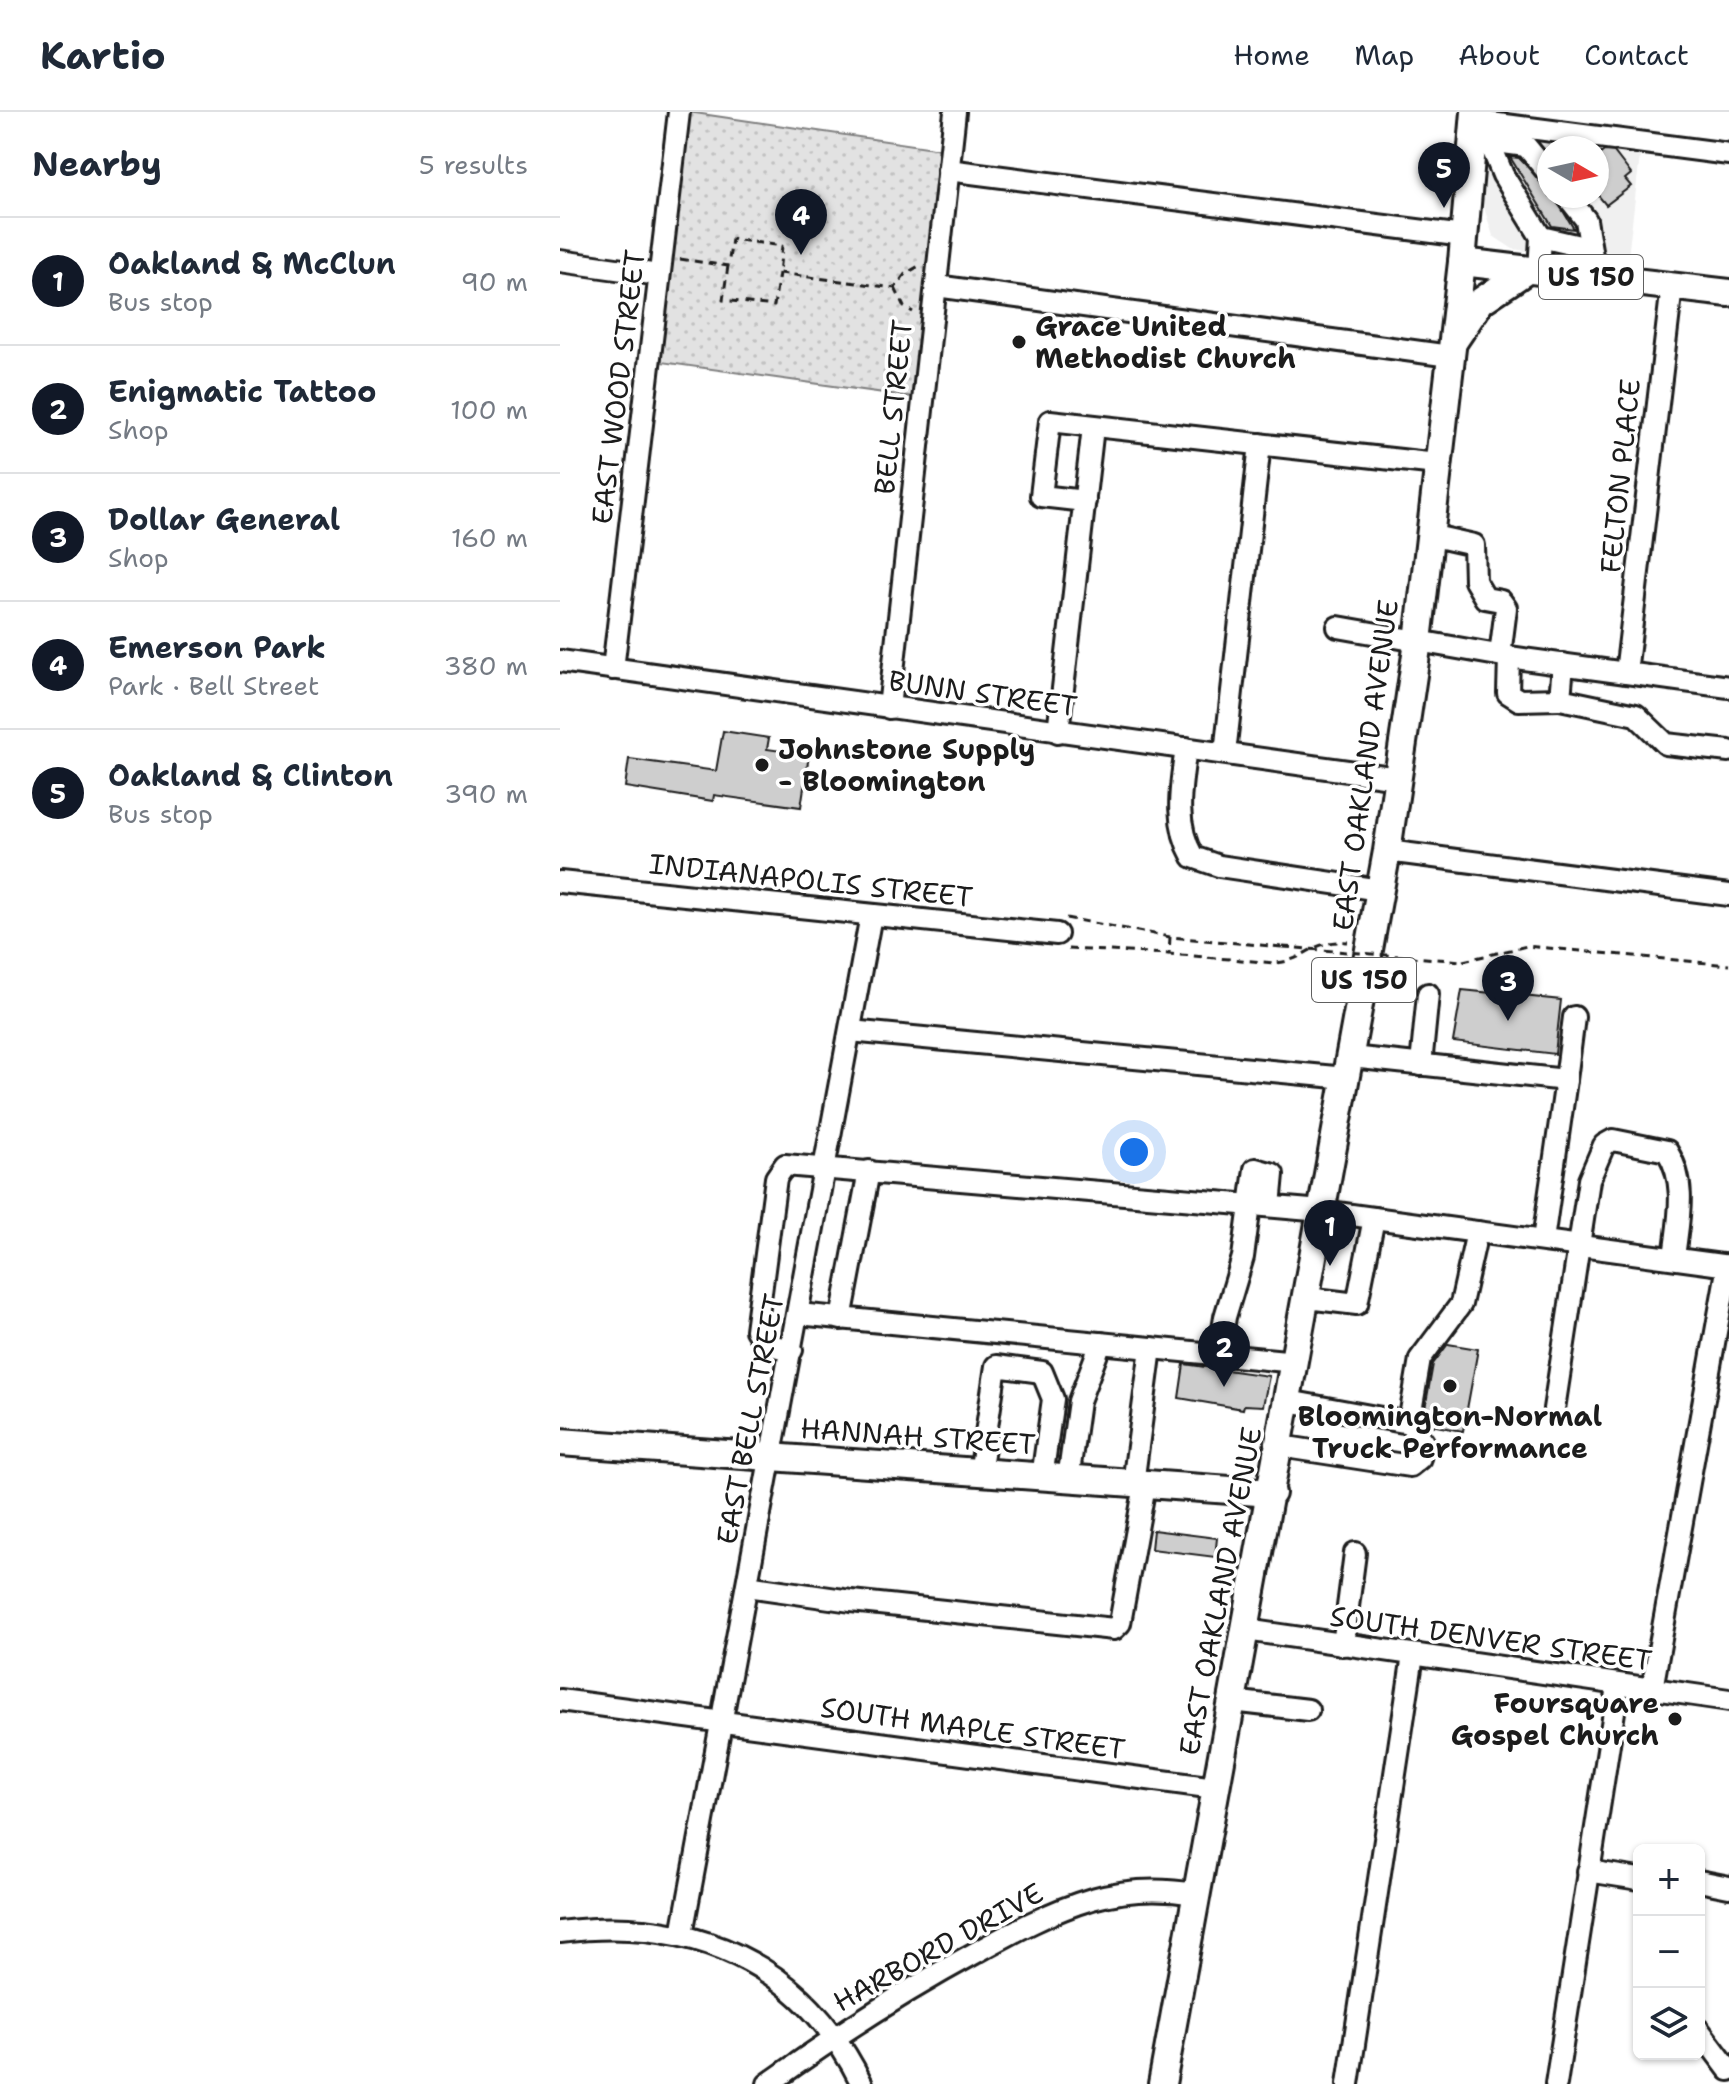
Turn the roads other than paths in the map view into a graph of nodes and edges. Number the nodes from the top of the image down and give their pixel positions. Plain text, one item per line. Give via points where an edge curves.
1 (679, 112) edge
2 (955, 112) edge
3 (1478, 128) edge
4 (1729, 154) edge
5 (1537, 159) edge
6 (948, 170) junction
7 (1576, 208) edge
8 (1541, 237) junction
9 (1463, 249) junction
10 (560, 261) edge
11 (1592, 266) junction
12 (1533, 271) junction
13 (659, 275) junction
14 (936, 286) junction
15 (1672, 286) junction
16 (1729, 293) edge
17 (1450, 351) junction
18 (1093, 427) junction
19 (1260, 444) junction
20 (1437, 464) junction
21 (1085, 501) junction
22 (1429, 535) junction
23 (1338, 627) dead end
24 (1418, 641) junction
25 (1505, 656) junction
26 (560, 661) edge
27 (1563, 664) junction
28 (613, 669) junction
29 (1626, 673) junction
30 (1729, 687) edge
31 (1560, 699) junction
32 (889, 708) junction
33 (1058, 732) junction
34 (1186, 748) junction
35 (1729, 751) edge
36 (1225, 753) junction
37 (1398, 778) junction
38 (1387, 851) junction
39 (560, 882) edge
40 (1380, 890) junction
41 (1729, 895) edge
42 (871, 915) junction
43 (1057, 934) road end
44 (1428, 994) dead end
45 (1574, 1017) dead end
46 (850, 1031) junction
47 (1421, 1065) junction
48 (1349, 1068) junction
49 (1566, 1080) junction
50 (826, 1168) junction
51 (869, 1171) junction
52 (1249, 1204) junction
53 (1270, 1206) junction
54 (1322, 1211) junction
55 (1374, 1218) junction
56 (1477, 1232) junction
57 (1543, 1240) junction
58 (1579, 1245) junction
59 (1674, 1258) junction
60 (1728, 1266) edge
61 (1307, 1298) junction
62 (798, 1314) junction
63 (841, 1319) junction
64 (1101, 1343) junction
65 (1151, 1348) junction
66 (792, 1350) junction
67 (1219, 1355) junction
68 (1296, 1362) junction
69 (1288, 1401) junction
70 (1554, 1409) dead end
71 (1409, 1423) junction
72 (560, 1442) edge
73 (1280, 1446) junction
74 (773, 1457) junction
75 (980, 1474) junction
76 (1055, 1479) junction
77 (1139, 1484) junction
78 (1272, 1493) junction
79 (1355, 1553) dead end
80 (747, 1586) junction
81 (1246, 1630) junction
82 (1343, 1645) junction
83 (1413, 1655) junction
84 (1618, 1686) junction
85 (1652, 1689) junction
86 (560, 1700) edge
87 (1729, 1700) edge
88 (1232, 1701) junction
89 (1308, 1710) dead end
90 (722, 1722) junction
91 (1215, 1788) junction
92 (1588, 1871) junction
93 (1633, 1878) edge
94 (1705, 1882) edge
95 (1729, 1887) edge
96 (1195, 1894) junction
97 (560, 1932) edge
98 (682, 1934) junction
99 (1705, 2035) edge
100 (834, 2036) junction
101 (1721, 2048) edge
102 (1729, 2070) edge
103 (768, 2084) edge
104 (862, 2084) edge
105 (1162, 2084) edge
106 (1348, 2084) edge
107 (1556, 2084) edge

1 - 13 street, EAST WOOD STREET
2 - 6 street, BELL STREET
3 - 4 street
3 - 5 street via 1526,146
3 - 8 street
3 - 9 main road, EAST OAKLAND AVENUE
6 - 9 street
6 - 14 street, BELL STREET
7 - 11 street via 1586,220
8 - 11 street via 1582,244
8 - 12 street
9 - 12 main road, US 150
9 - 17 main road, EAST OAKLAND AVENUE / US 150
10 - 13 street
11 - 12 main road, US 150
11 - 15 main road, US 150
12 - 17 main road via 1481,301
13 - 28 street, EAST WOOD STREET
14 - 17 street
14 - 32 street, BELL STREET
15 - 16 main road, US 150
15 - 29 street, FELTON PLACE
17 - 20 main road, EAST OAKLAND AVENUE / US 150
18 - 19 street
18 - 21 street
18 - 21 street via 1050,421 1041,496
19 - 20 street
19 - 36 street
20 - 22 main road, EAST OAKLAND AVENUE / US 150
21 - 33 street
22 - 24 main road, EAST OAKLAND AVENUE / US 150
22 - 25 street via 1474,545 1475,581 1485,598 1501,601 1506,608
23 - 24 street
24 - 25 street
24 - 37 main road, EAST OAKLAND AVENUE / US 150
25 - 27 street
25 - 31 street via 1508,693 1519,700
26 - 28 street, BUNN STREET
27 - 29 street
27 - 31 street
28 - 32 street, BUNN STREET
29 - 30 street
31 - 35 street via 1636,715 1666,744
32 - 33 street, BUNN STREET
33 - 34 street, BUNN STREET
34 - 36 street, BUNN STREET
34 - 40 street via 1179,810 1182,839 1193,857 1219,866
36 - 37 street, BUNN STREET
37 - 38 main road, EAST OAKLAND AVENUE / US 150
38 - 40 main road, EAST OAKLAND AVENUE / US 150
38 - 41 street
39 - 42 street, INDIANAPOLIS STREET
40 - 48 main road, EAST OAKLAND AVENUE / US 150
42 - 43 street, INDIANAPOLIS STREET
42 - 46 street, EAST BELL STREET
44 - 47 street
45 - 49 street
46 - 48 street
46 - 50 street, EAST BELL STREET
47 - 48 street
47 - 49 street
48 - 54 main road, EAST OAKLAND AVENUE / US 150
49 - 57 street
50 - 51 street
50 - 62 street, EAST BELL STREET
50 - 66 street via 785,1165 776,1178 756,1330 765,1344
51 - 52 street
51 - 63 street
52 - 53 street
52 - 53 street via 1255,1169 1273,1174
52 - 67 street via 1243,1257
53 - 54 street
54 - 55 street
54 - 61 main road, EAST OAKLAND AVENUE / US 150
55 - 56 street
55 - 61 street via 1357,1304
56 - 57 street
56 - 71 street via 1461,1304 1420,1359
57 - 58 street
58 - 59 street
58 - 59 street via 1589,1180 1604,1145 1613,1140 1667,1151 1676,1165 1682,1182
58 - 70 street
59 - 60 street
60 - 85 street
61 - 68 main road, EAST OAKLAND AVENUE / US 150
62 - 63 street
62 - 66 street, EAST BELL STREET
63 - 64 street
64 - 65 street
64 - 76 street
65 - 67 street
65 - 77 street
66 - 74 street, EAST BELL STREET
67 - 68 street
68 - 69 main road, EAST OAKLAND AVENUE / US 150
69 - 71 street
69 - 73 main road, EAST OAKLAND AVENUE / US 150
71 - 73 street via 1423,1442 1420,1458 1410,1466
72 - 74 main road, HANNAH STREET
73 - 78 main road, EAST OAKLAND AVENUE / US 150
74 - 75 main road, HANNAH STREET
74 - 80 street, EAST BELL STREET
75 - 76 main road, HANNAH STREET
75 - 76 street via 996,1366 1042,1372 1053,1399
76 - 77 main road, HANNAH STREET
77 - 78 main road, HANNAH STREET
77 - 80 street via 1120,1623 1114,1629
78 - 81 main road, EAST OAKLAND AVENUE
79 - 82 street
80 - 90 street, EAST BELL STREET
81 - 82 street, SOUTH DENVER STREET
81 - 88 main road, EAST OAKLAND AVENUE
82 - 83 street, SOUTH DENVER STREET
83 - 84 street, SOUTH DENVER STREET
83 - 106 street
84 - 85 street, SOUTH DENVER STREET
84 - 92 street
85 - 87 street, SOUTH DENVER STREET
86 - 90 street, SOUTH MAPLE STREET
88 - 89 street
88 - 91 main road, EAST OAKLAND AVENUE
90 - 91 street, SOUTH MAPLE STREET
90 - 98 street, EAST BELL STREET
91 - 96 main road, EAST OAKLAND AVENUE
92 - 93 street
92 - 107 street
94 - 95 street
96 - 100 street, HARBORD DRIVE via 1153,1889 1076,1904 966,1958
96 - 105 main road, EAST OAKLAND AVENUE
97 - 98 street via 603,1926
98 - 100 street via 720,1947 774,1978
99 - 101 street
100 - 103 street, HARBORD DRIVE
100 - 104 street
101 - 102 street

